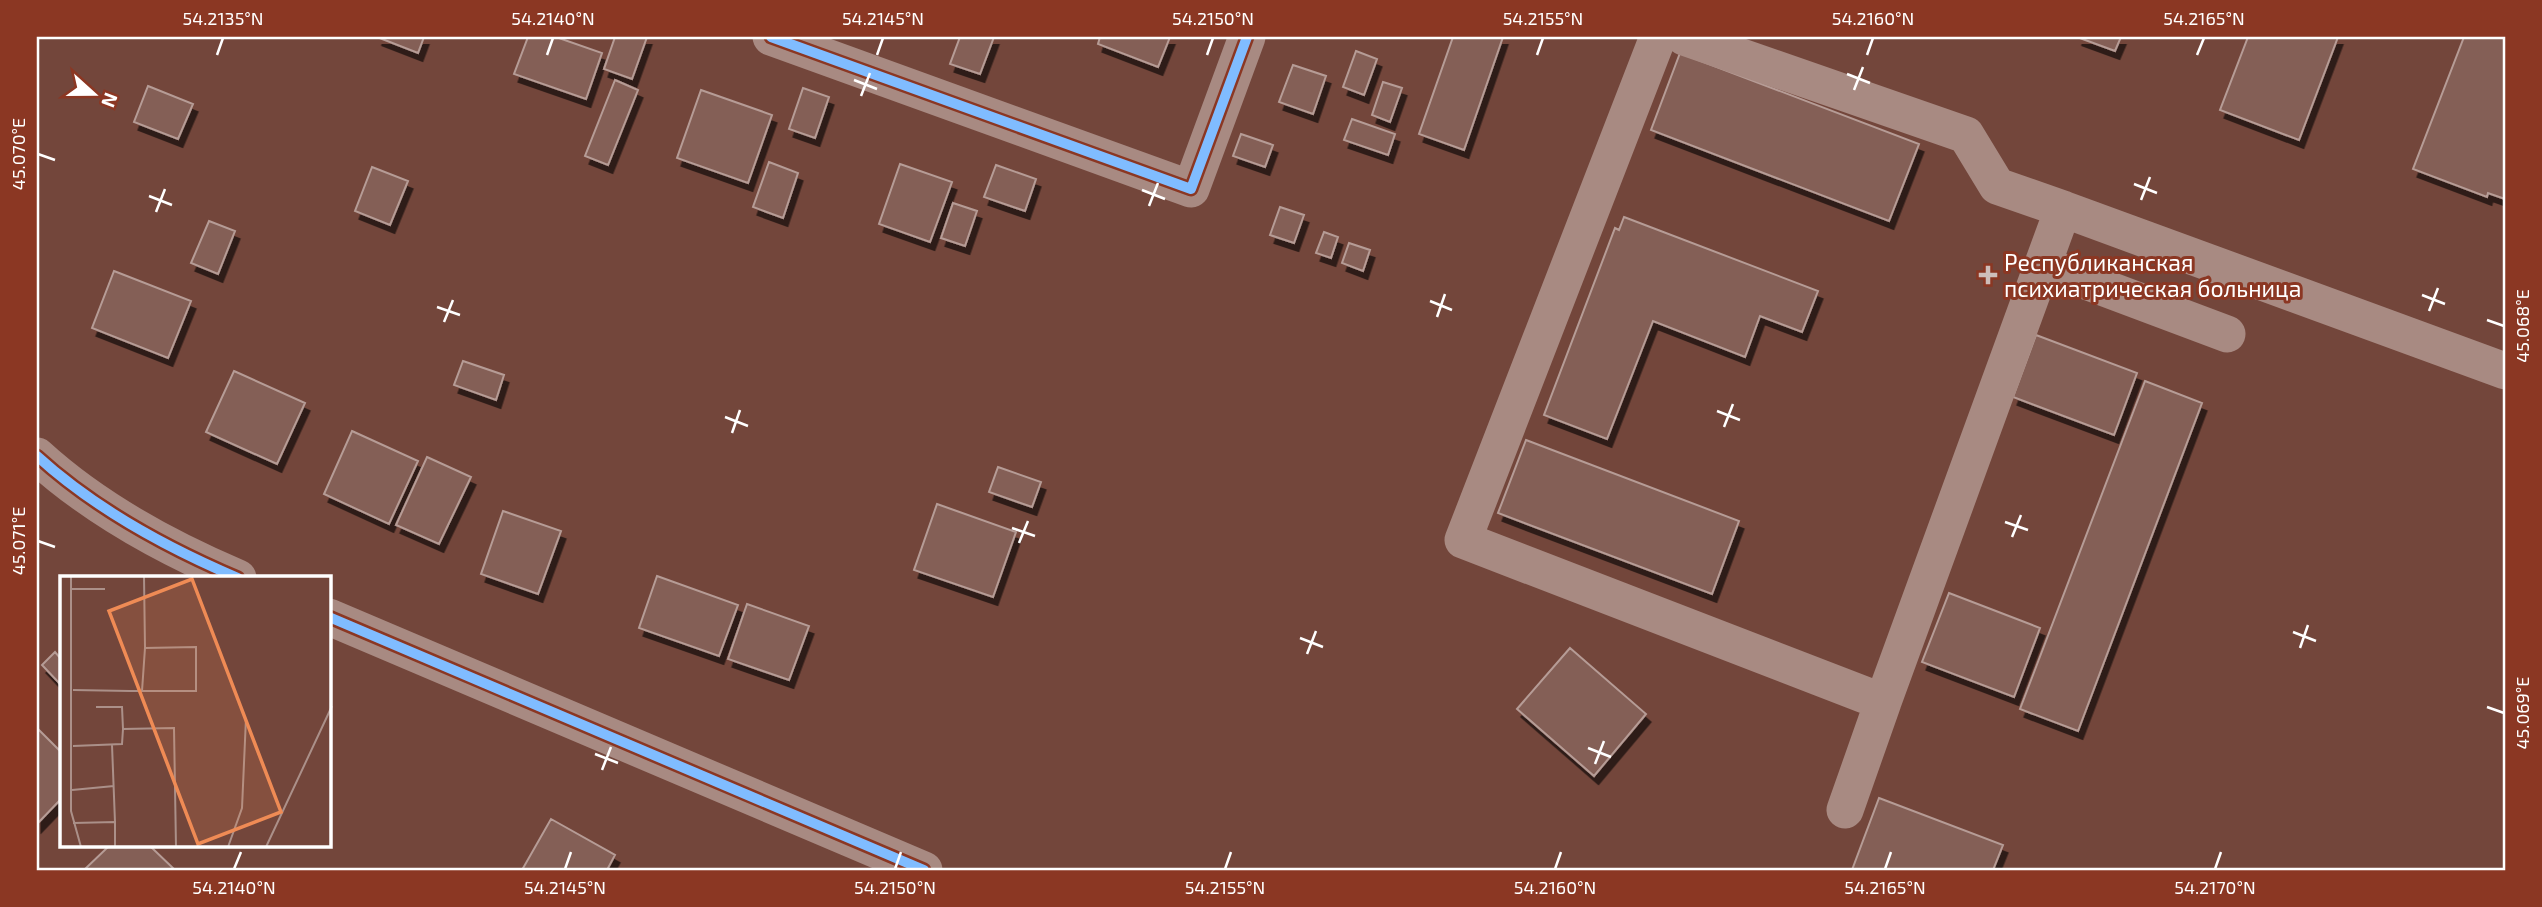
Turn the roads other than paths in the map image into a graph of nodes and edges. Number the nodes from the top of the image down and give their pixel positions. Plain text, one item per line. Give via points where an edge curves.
1 (771, 37) edge
2 (1247, 37) edge
3 (1658, 37) edge
4 (1684, 37) edge
5 (2063, 209) junction
6 (2043, 265) junction
7 (2227, 334) dead end
8 (2505, 371) edge
9 (37, 456) edge
10 (232, 576) edge
11 (331, 618) edge
12 (1883, 702) junction
13 (1845, 810) dead end
14 (924, 870) edge

1 - 2 street via 1191,189
3 - 12 street via 1463,540
4 - 5 street via 1966,135 1997,186
5 - 6 street
5 - 8 street
6 - 7 street
6 - 12 street
9 - 10 street via 126,522 181,554
11 - 14 street
12 - 13 street

